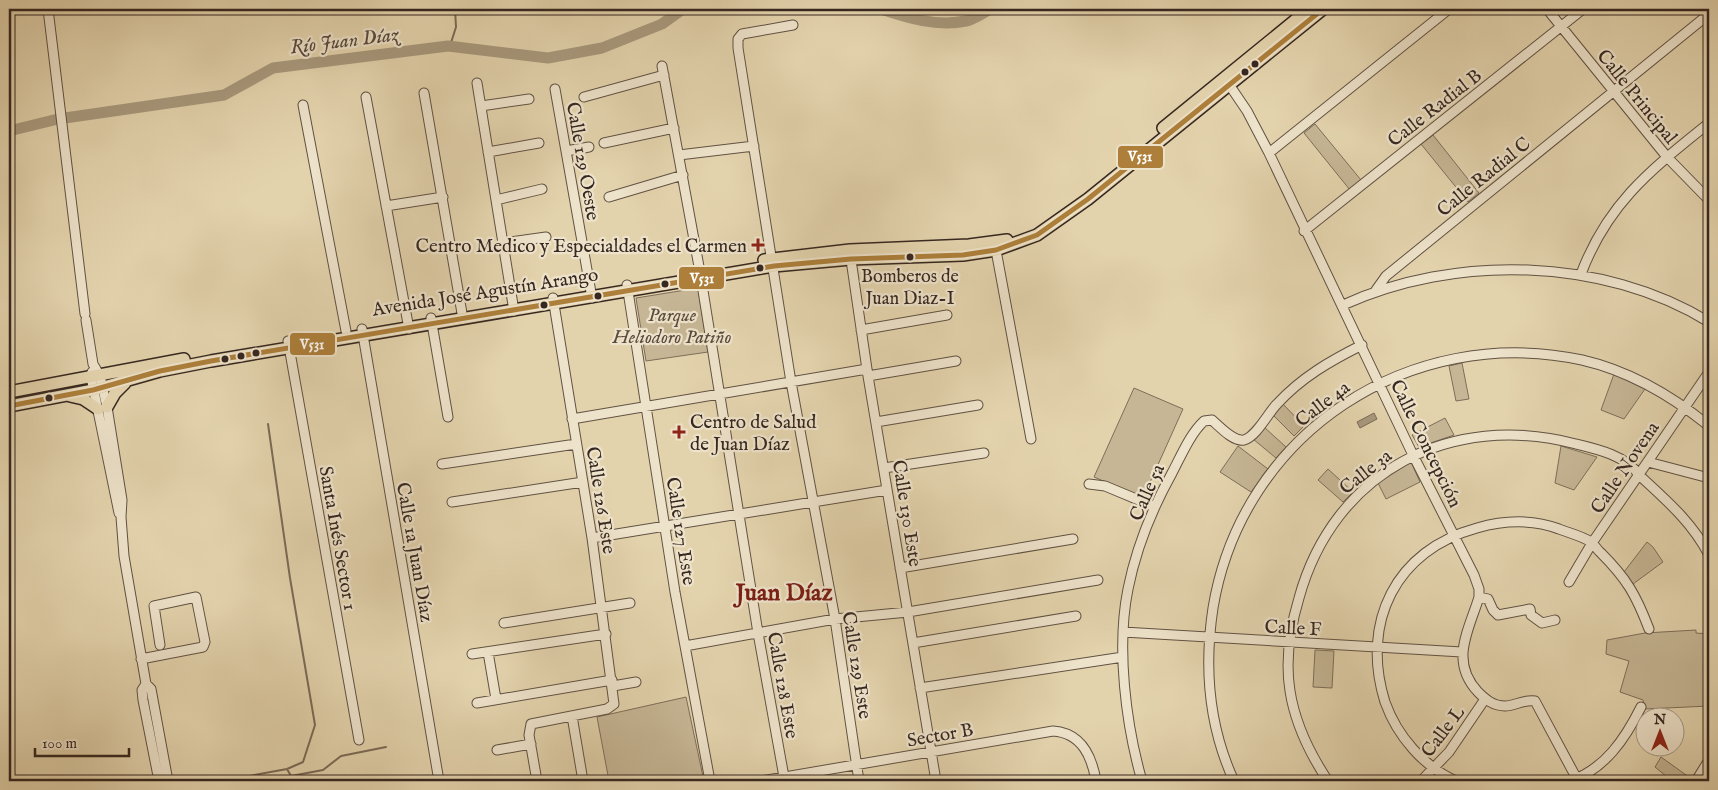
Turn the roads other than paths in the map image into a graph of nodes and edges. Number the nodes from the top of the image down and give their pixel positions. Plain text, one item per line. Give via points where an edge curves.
1 (48, 9) edge
2 (1309, 9) edge
3 (1323, 9) edge
4 (1448, 9) edge
5 (1547, 9) edge
6 (1583, 9) edge
7 (1709, 14) edge
8 (793, 25) dead end
9 (1562, 26) junction
10 (1227, 81) junction
11 (477, 83) dead end
12 (555, 89) dead end
13 (1614, 92) junction
14 (424, 93) dead end
15 (366, 97) dead end
16 (584, 97) dead end
17 (529, 99) dead end
18 (304, 105) dead end
19 (481, 106) junction
20 (1709, 122) edge
21 (674, 128) junction
22 (539, 143) dead end
23 (604, 143) dead end
24 (754, 146) junction
25 (589, 147) dead end
26 (566, 151) junction
27 (488, 152) junction
28 (1269, 153) junction
29 (679, 154) junction
30 (1667, 158) junction
31 (683, 175) junction
32 (542, 189) dead end
33 (443, 197) junction
34 (609, 197) dead end
35 (496, 200) junction
36 (1709, 200) edge
37 (386, 206) junction
38 (1304, 231) junction
39 (546, 237) dead end
40 (503, 243) junction
41 (995, 247) junction
42 (850, 255) junction
43 (774, 262) junction
44 (1580, 274) junction
45 (701, 276) junction
46 (628, 288) junction
47 (1376, 290) junction
48 (591, 294) junction
49 (553, 301) junction
50 (1342, 305) junction
51 (513, 308) junction
52 (947, 315) dead end
53 (462, 316) junction
54 (431, 321) junction
55 (1709, 322) edge
56 (408, 325) junction
57 (861, 330) junction
58 (346, 331) junction
59 (362, 332) junction
60 (289, 345) junction
61 (1362, 345) junction
62 (956, 361) dead end
63 (867, 372) junction
64 (1709, 372) edge
65 (95, 377) junction
66 (127, 382) junction
67 (791, 382) junction
68 (1380, 383) junction
69 (98, 389) junction
70 (9, 392) edge
71 (69, 395) junction
72 (720, 395) junction
73 (978, 405) dead end
74 (9, 406) edge
75 (1685, 407) junction
76 (103, 408) junction
77 (646, 408) junction
78 (448, 417) dead end
79 (572, 419) junction
80 (876, 422) junction
81 (1709, 426) edge
82 (1031, 439) dead end
83 (576, 444) junction
84 (984, 453) dead end
85 (1414, 455) junction
86 (1648, 462) junction
87 (442, 464) dead end
88 (884, 468) junction
89 (1639, 475) junction
90 (1709, 478) edge
91 (583, 482) junction
92 (1089, 484) dead end
93 (886, 490) junction
94 (452, 502) dead end
95 (814, 503) junction
96 (1153, 506) junction
97 (739, 515) junction
98 (666, 527) junction
99 (1453, 534) junction
100 (592, 538) junction
101 (1073, 539) dead end
102 (1592, 543) junction
103 (1709, 555) edge
104 (900, 568) junction
105 (1098, 580) dead end
106 (1569, 582) dead end
107 (1479, 596) junction
108 (630, 603) dead end
109 (602, 608) junction
110 (908, 612) junction
111 (1076, 616) dead end
112 (835, 620) junction
113 (1555, 620) dead end
114 (504, 623) dead end
115 (1649, 629) dead end
116 (1123, 632) junction
117 (758, 633) junction
118 (606, 634) junction
119 (1208, 638) junction
120 (913, 643) junction
121 (1289, 644) junction
122 (160, 645) dead end
123 (685, 646) junction
124 (1376, 647) junction
125 (488, 652) junction
126 (1462, 652) junction
127 (472, 654) dead end
128 (1123, 657) junction
129 (141, 659) junction
130 (636, 682) dead end
131 (613, 683) junction
132 (146, 684) junction
133 (920, 688) junction
134 (496, 699) junction
135 (1486, 700) junction
136 (477, 702) dead end
137 (1641, 707) dead end
138 (572, 716) junction
139 (359, 740) dead end
140 (531, 744) junction
141 (497, 750) dead end
142 (931, 753) junction
143 (1709, 760) edge
144 (856, 765) junction
145 (1434, 770) junction
146 (784, 777) junction
147 (1575, 780) edge
148 (159, 781) edge
149 (168, 781) edge
150 (440, 781) edge
151 (537, 781) edge
152 (583, 781) edge
153 (710, 781) edge
154 (761, 781) edge
155 (859, 781) edge
156 (936, 781) edge
157 (1096, 781) edge
158 (1142, 781) edge
159 (1234, 781) edge
160 (1328, 781) edge
161 (1421, 781) edge
162 (1456, 781) edge
163 (1696, 781) edge

1 - 65 street
2 - 10 main road, Avenida José Agustín Arango
3 - 10 main road, Avenida José Agustín Arango
4 - 28 street
5 - 9 street, Calle Principal
6 - 9 street, Calle Radial B
7 - 13 street
8 - 24 street, Calle 129 Este via 742,34 738,39
9 - 13 street, Calle Principal
9 - 38 street, Calle Radial B
10 - 28 street, Calle Concepción
10 - 41 main road, Avenida José Agustín Arango via 1050,219
11 - 19 street
12 - 26 street, Calle 129 Oeste
13 - 30 street, Calle Principal
13 - 47 street, Calle Radial C via 1386,276
14 - 33 street
15 - 37 street
16 - 21 street, Calle 128 Este via 663,70
17 - 19 street
18 - 58 street
19 - 27 street
20 - 30 street
21 - 23 street
21 - 29 street, Calle 128 Este
22 - 27 street
24 - 29 street
24 - 43 street, Calle 129 Este
25 - 26 street
26 - 48 street, Calle 129 Oeste
27 - 35 street
28 - 38 street, Calle Concepción
29 - 31 street, Calle 128 Este
30 - 36 street, Calle Principal
30 - 44 street via 1633,187 1616,208
31 - 34 street
31 - 45 street, Calle 128 Este
32 - 35 street
33 - 37 street
33 - 53 street
35 - 40 street
37 - 56 street
38 - 50 street, Calle Concepción
39 - 40 street
40 - 51 street
41 - 42 main road, Avenida José Agustín Arango
41 - 82 street
42 - 43 main road, Avenida José Agustín Arango
42 - 57 street, Calle 130 Este
43 - 45 main road, Avenida José Agustín Arango
43 - 67 street, Calle 129 Este
44 - 47 street via 1494,270
44 - 55 street via 1666,300
45 - 46 main road, Avenida José Agustín Arango
45 - 72 street, Calle 128 Este
46 - 48 main road, Avenida José Agustín Arango
46 - 77 street, Calle 127 Este
47 - 50 street
48 - 49 main road, Avenida José Agustín Arango
49 - 51 main road, Avenida José Agustín Arango
49 - 79 street, Calle 126 Este
50 - 61 street, Calle Concepción
51 - 53 main road, Avenida José Agustín Arango
52 - 57 street
53 - 54 main road, Avenida José Agustín Arango
54 - 56 main road, Avenida José Agustín Arango
54 - 78 street
56 - 59 main road, Avenida José Agustín Arango
57 - 63 street, Calle 130 Este
58 - 59 main road, Avenida José Agustín Arango
58 - 60 main road, Avenida José Agustín Arango
59 - 60 main road, Avenida José Agustín Arango
59 - 150 street, Calle 1a Juan Díaz
60 - 65 main road, Avenida José Agustín Arango via 170,361
60 - 66 main road, Avenida José Agustín Arango via 197,363
60 - 139 street, Santa Inés Sector 1
61 - 68 street, Calle Concepción
61 - 96 street, Calle 5a via 1310,374 1278,403 1249,437 1236,439 1212,420 1204,421
62 - 63 street
63 - 67 street
63 - 80 street, Calle 130 Este
64 - 75 street, Calle Novena
65 - 69 street
65 - 70 main road, Avenida José Agustín Arango
66 - 69 main road, Avenida José Agustín Arango
66 - 76 main road
67 - 72 street
67 - 95 street, Calle 129 Este
68 - 75 street, Calle 4a via 1443,362 1477,355 1553,356 1584,361 1622,373
68 - 85 street, Calle Concepción
68 - 119 street, Calle 4a via 1326,416 1295,444 1260,485 1221,570
69 - 71 main road, Avenida José Agustín Arango
69 - 76 street
71 - 74 main road, Avenida José Agustín Arango
71 - 76 main road
72 - 77 street
72 - 97 street, Calle 128 Este
73 - 80 street
75 - 81 street, Calle 4a
75 - 86 street, Calle Novena
76 - 129 street via 122,500 124,556
77 - 79 street
77 - 98 street, Calle 127 Este
79 - 83 street, Calle 126 Este
80 - 88 street, Calle 130 Este
83 - 87 street
83 - 91 street, Calle 126 Este
84 - 88 street
85 - 89 street, Calle 3a via 1485,435 1539,435 1608,454 1634,466
85 - 99 street, Calle Concepción
85 - 121 street, Calle 3a via 1366,487 1342,511 1323,537 1303,582
86 - 89 street, Calle Novena
86 - 90 street
88 - 93 street, Calle 130 Este
89 - 102 street, Calle Novena
89 - 103 street, Calle 3a via 1684,516
91 - 94 street
91 - 100 street, Calle 126 Este
92 - 96 street via 1105,486
93 - 95 street
93 - 104 street, Calle 130 Este
95 - 97 street
95 - 112 street, Calle 129 Este
96 - 116 street, Calle 5a via 1128,590
97 - 98 street
97 - 117 street, Calle 128 Este
98 - 100 street
98 - 123 street, Calle 127 Este
99 - 102 street via 1504,522 1526,522 1546,525
99 - 107 street, Calle Concepción via 1474,575
99 - 124 street via 1412,564 1397,583 1386,602
100 - 109 street, Calle 126 Este
101 - 104 street
102 - 106 street, Calle Novena
102 - 115 street via 1631,588
104 - 110 street, Calle 130 Este
105 - 110 street
107 - 113 street via 1488,599 1498,615 1530,609 1542,623
107 - 126 street
108 - 109 street
109 - 114 street
109 - 118 street, Calle 126 Este
110 - 112 street
110 - 120 street, Calle 130 Este
111 - 120 street
112 - 117 street
112 - 144 street, Calle 129 Este
116 - 119 street, Calle F
116 - 128 street, Calle 5a
117 - 123 street
117 - 146 street, Calle 128 Este
118 - 125 street
118 - 131 street, Calle 126 Este
119 - 121 street, Calle F
119 - 159 street, Calle 4a via 1216,729
120 - 133 street, Calle 130 Este
121 - 124 street, Calle F
121 - 160 street, Calle 3a via 1290,691 1295,712 1309,748
122 - 129 street via 154,606 194,596 197,598 205,642 203,647
123 - 153 street, Calle 127 Este
124 - 126 street, Calle F
124 - 145 street via 1379,681 1389,711 1405,739
125 - 127 street
125 - 134 street
126 - 135 street via 1466,672
128 - 133 street
128 - 158 street, Calle 5a via 1129,714
129 - 132 street
130 - 131 street
131 - 134 street
131 - 138 street, Calle 126 Este via 612,707
132 - 148 street via 142,690 143,700
132 - 149 street via 150,689
133 - 142 street, Calle 130 Este
134 - 136 street
135 - 145 street, Calle L
135 - 147 street via 1505,706 1535,701
137 - 147 street via 1616,749 1598,766
138 - 140 street via 531,724
138 - 152 street
140 - 141 street
140 - 151 street
142 - 144 street, Sector B
142 - 156 street, Calle 130 Este
142 - 157 street, Sector B via 1045,732 1061,732 1086,749 1093,763
143 - 163 street
144 - 146 street, Sector B
144 - 155 street, Calle 129 Este
145 - 161 street, Calle L
145 - 162 street
146 - 154 street, Sector B

